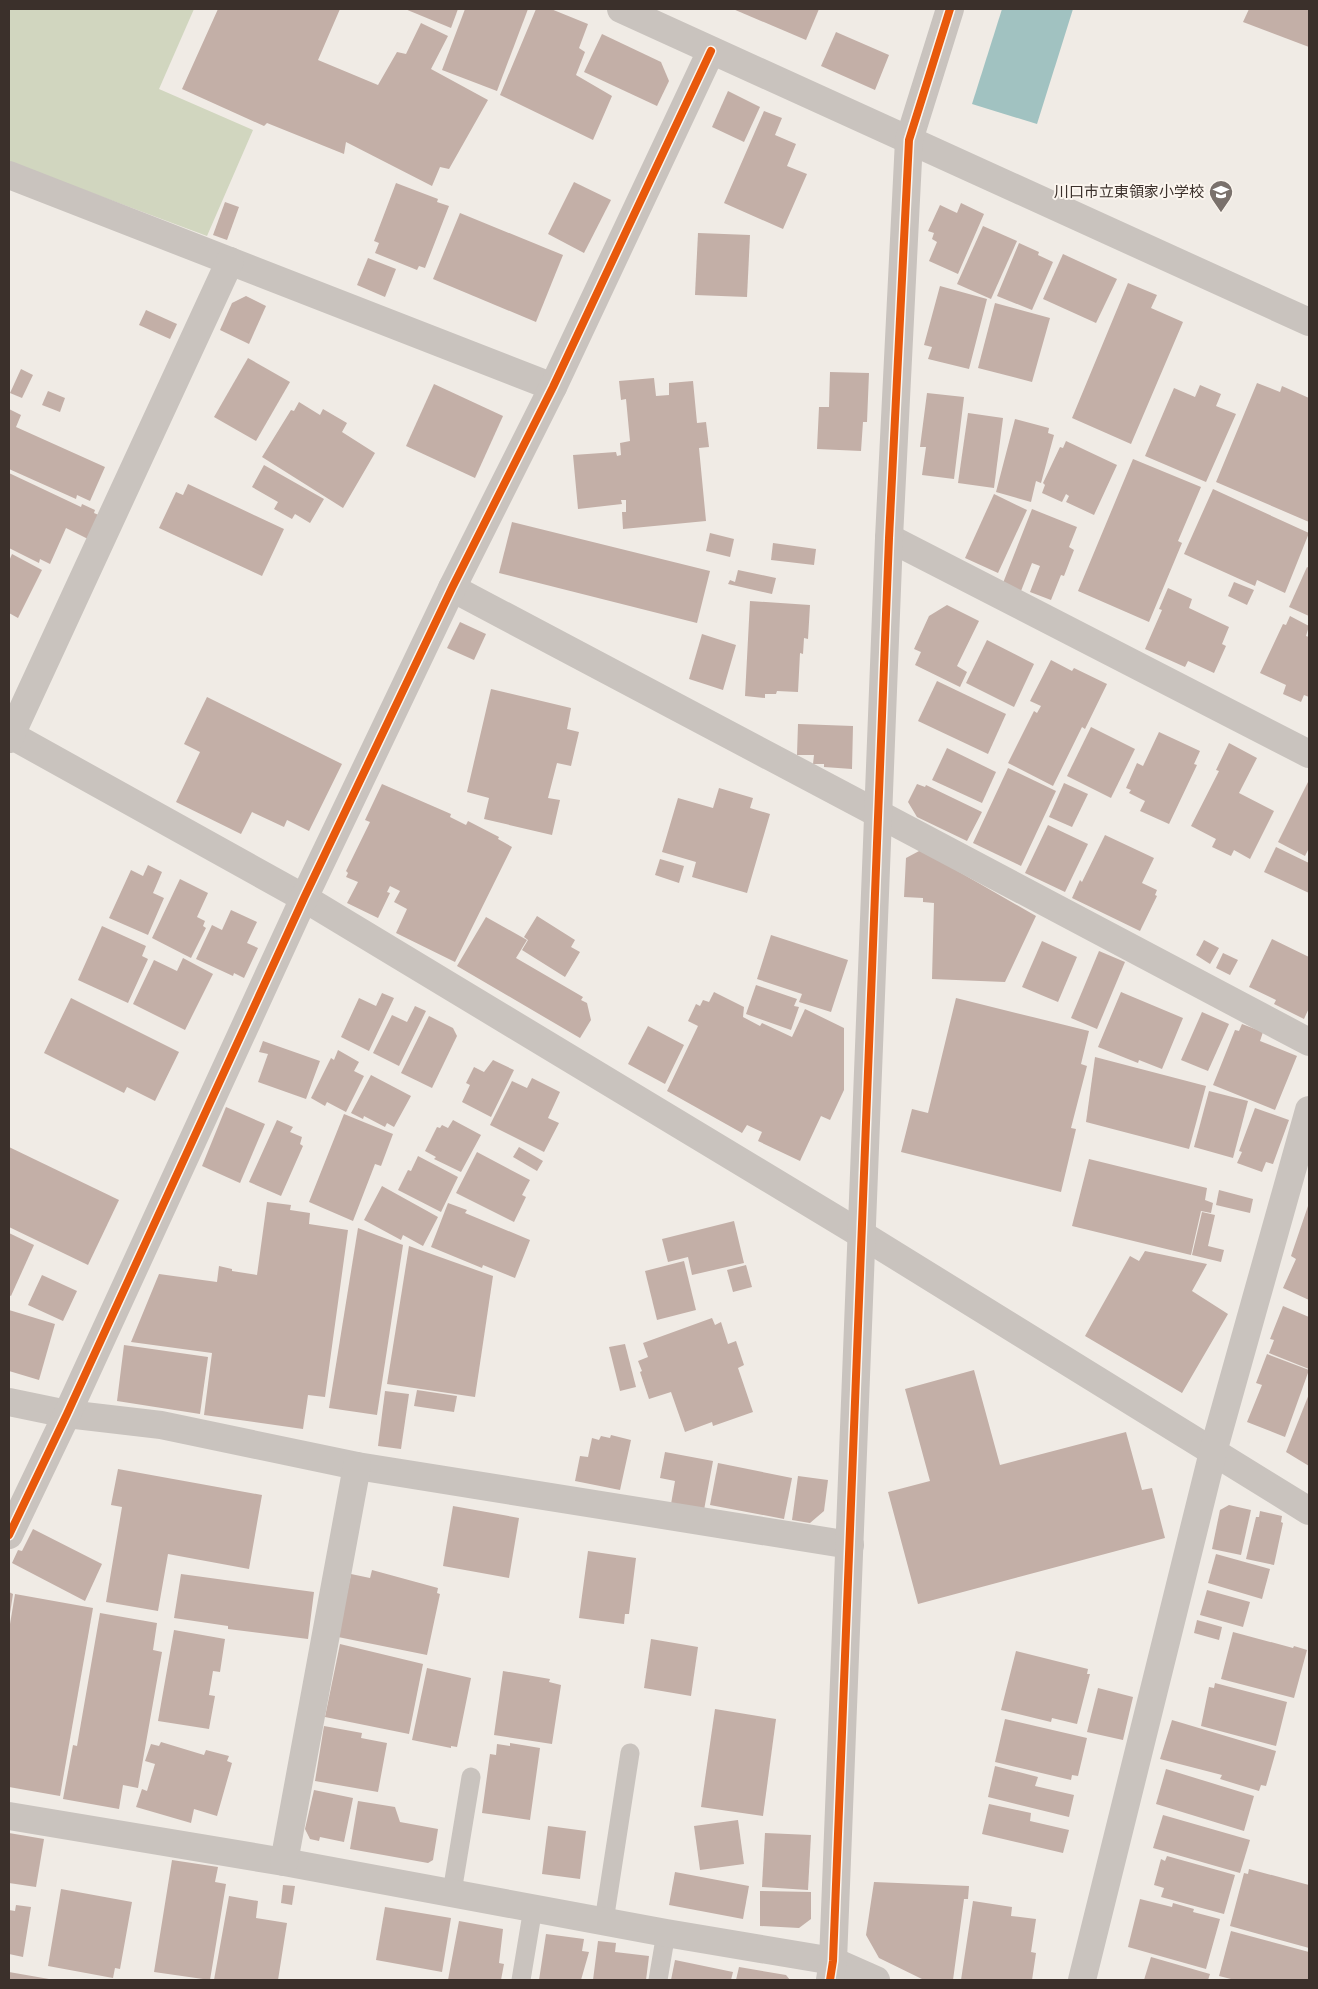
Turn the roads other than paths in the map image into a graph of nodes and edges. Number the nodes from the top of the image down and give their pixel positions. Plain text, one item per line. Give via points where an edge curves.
1 (621, 9) edge
2 (950, 9) edge
3 (710, 51) junction
4 (909, 140) junction
5 (9, 175) edge
6 (230, 261) junction
7 (1309, 322) edge
8 (553, 387) junction
9 (889, 538) junction
10 (452, 588) junction
11 (9, 736) edge
12 (1309, 754) edge
13 (879, 814) junction
14 (304, 898) junction
15 (1309, 1042) edge
16 (1309, 1110) edge
17 (864, 1236) junction
18 (9, 1402) edge
19 (67, 1414) junction
20 (1213, 1452) junction
21 (357, 1466) junction
22 (1309, 1511) edge
23 (9, 1535) edge
24 (850, 1545) junction
25 (630, 1753) dead end
26 (471, 1776) dead end
27 (9, 1816) edge
28 (284, 1862) junction
29 (452, 1892) junction
30 (532, 1908) junction
31 (604, 1921) junction
32 (666, 1933) junction
33 (832, 1971) edge
34 (522, 1980) edge
35 (658, 1980) edge
36 (876, 1980) edge
37 (1082, 1980) edge

1 - 3 street
2 - 4 street
3 - 4 street
3 - 8 street
4 - 7 street
4 - 9 street
5 - 6 street
6 - 8 street
6 - 11 street
8 - 10 street
9 - 12 street
9 - 13 street
10 - 13 street
10 - 14 street
11 - 14 street
13 - 15 street
13 - 17 street
14 - 17 street
14 - 19 street
16 - 20 street
17 - 20 street
17 - 24 street
18 - 19 street
19 - 21 street via 161,1425
19 - 23 street
20 - 22 street
20 - 37 street
21 - 24 street
21 - 28 street
24 - 33 street
25 - 31 lane
26 - 29 lane
27 - 28 street
28 - 29 street
29 - 30 street
30 - 31 street
30 - 34 lane
31 - 32 street
32 - 33 street
32 - 35 lane
33 - 36 street

